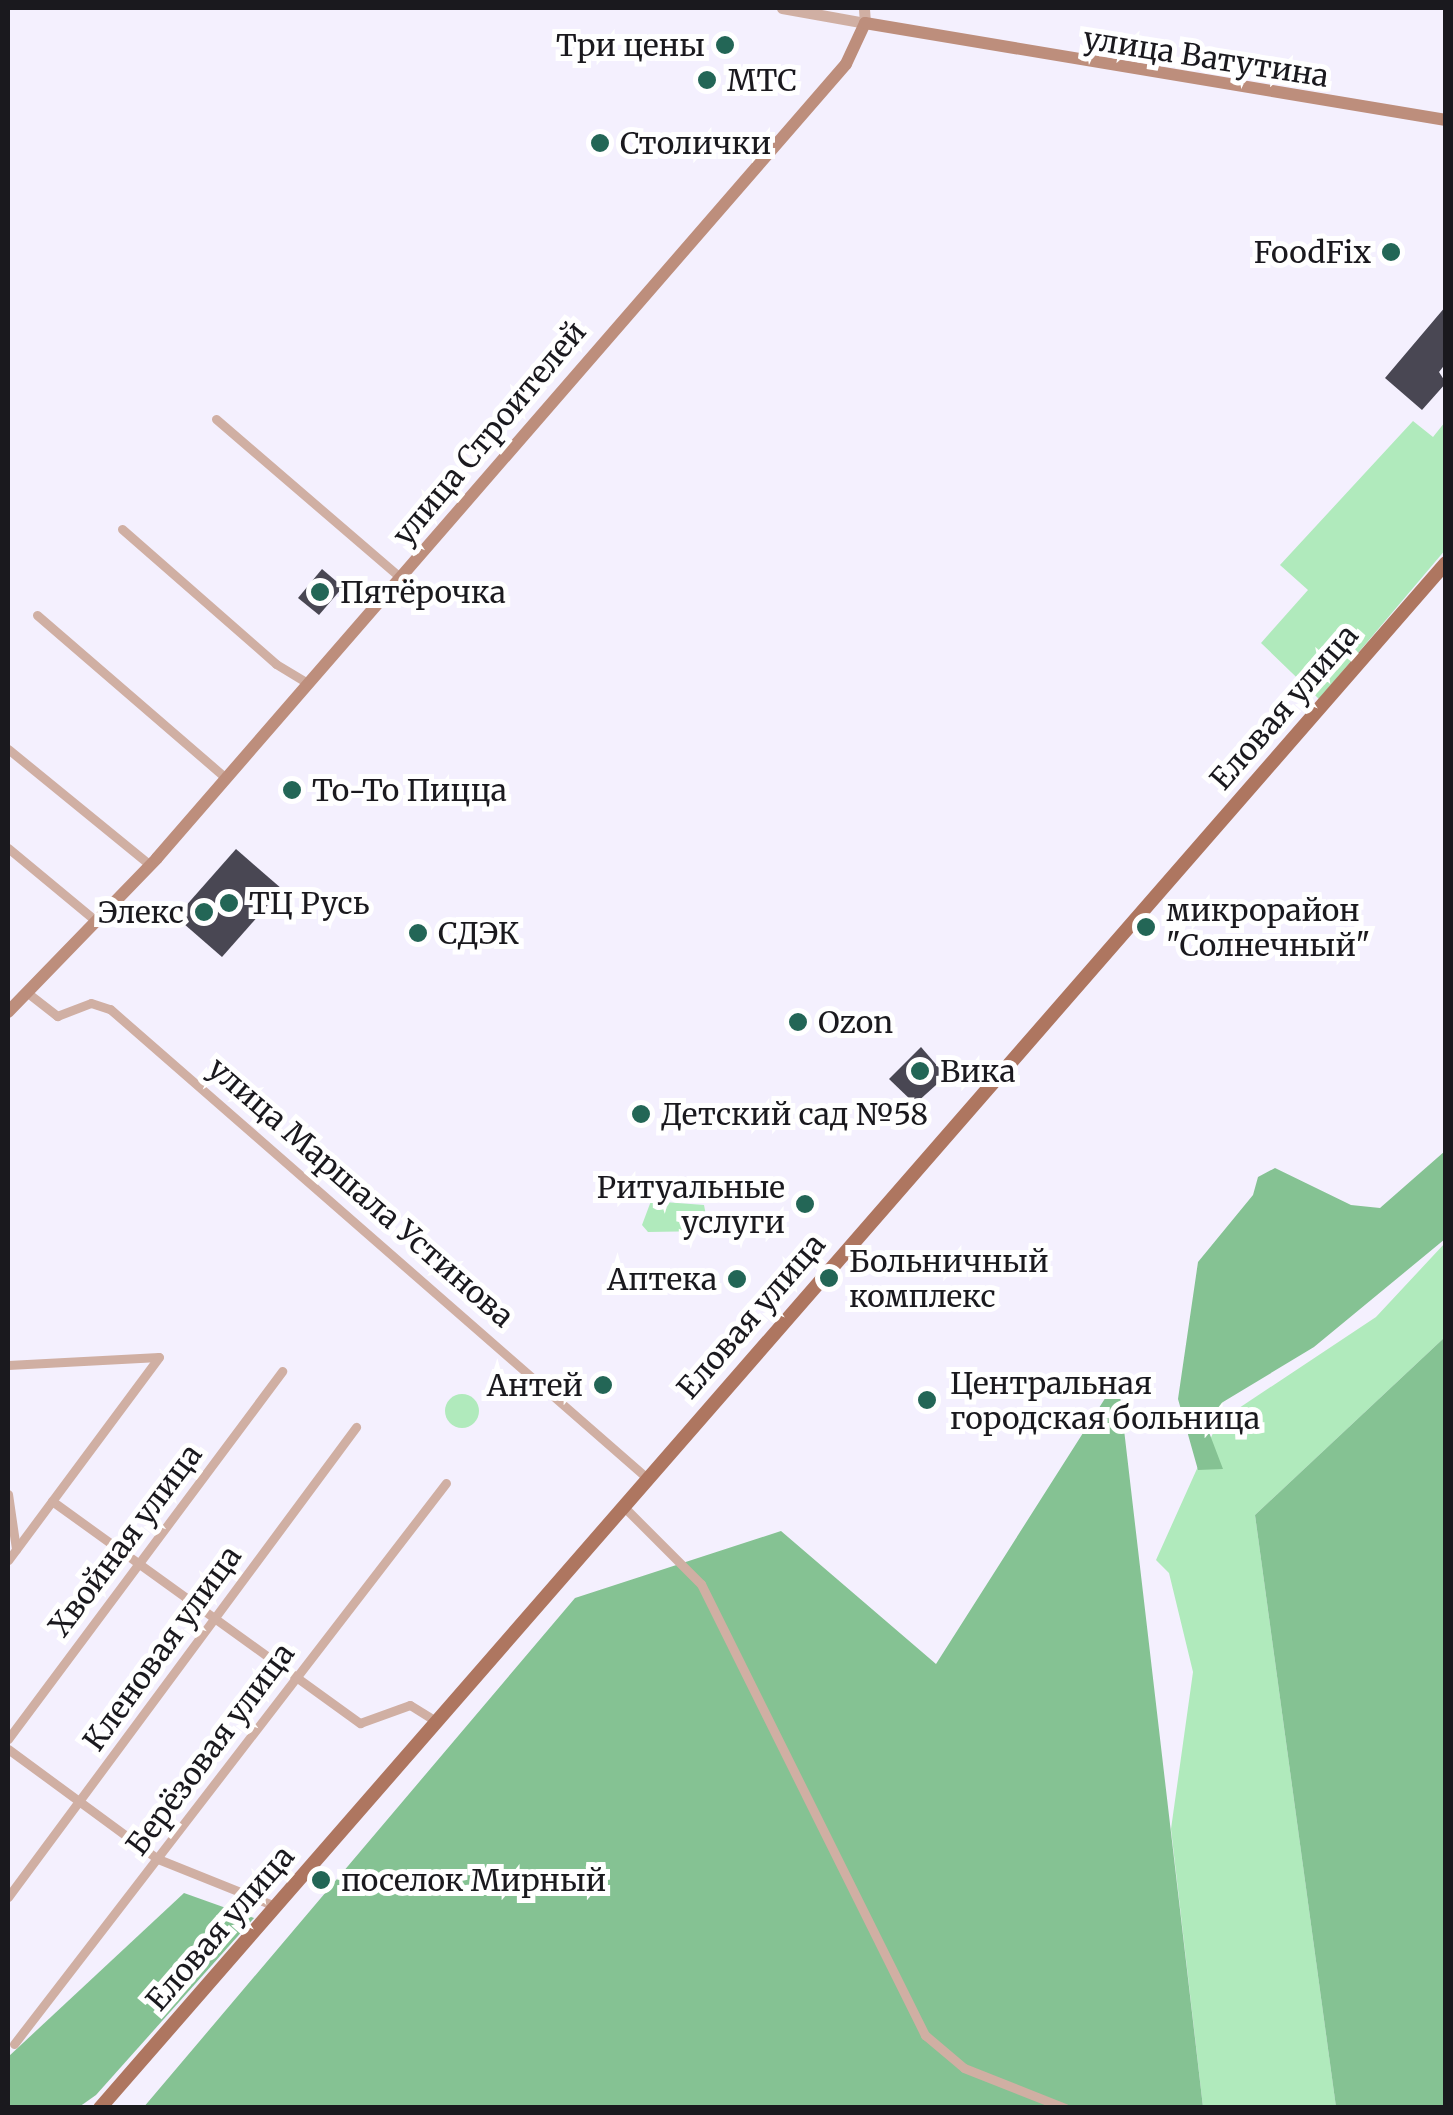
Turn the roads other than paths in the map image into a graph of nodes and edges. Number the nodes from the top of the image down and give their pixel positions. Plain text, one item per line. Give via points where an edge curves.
1 (782, 8) edge
2 (864, 8) edge
3 (865, 23) junction
4 (1446, 120) edge
5 (216, 419) dead end
6 (122, 529) dead end
7 (1446, 563) edge
8 (400, 577) junction
9 (37, 616) dead end
10 (306, 682) junction
11 (8, 749) edge
12 (225, 777) junction
13 (8, 848) edge
14 (150, 865) junction
15 (96, 920) junction
16 (28, 994) junction
17 (8, 1012) edge
18 (8, 1366) edge
19 (282, 1371) dead end
20 (356, 1427) dead end
21 (646, 1478) junction
22 (446, 1484) dead end
23 (8, 1494) edge
24 (52, 1501) junction
25 (622, 1505) junction
26 (16, 1549) junction
27 (8, 1560) edge
28 (137, 1566) junction
29 (215, 1622) junction
30 (294, 1680) junction
31 (436, 1722) junction
32 (8, 1738) edge
33 (8, 1748) edge
34 (80, 1801) junction
35 (158, 1859) junction
36 (8, 1898) edge
37 (275, 1906) junction
38 (14, 2044) dead end
39 (100, 2108) edge
40 (1064, 2108) edge

1 - 3 street, улица Ватутина
2 - 3 street
3 - 4 main road, улица Ватутина
3 - 8 main road, улица Строителей via 846,64
5 - 8 street
6 - 10 street via 276,664
7 - 21 main road, Еловая улица
8 - 10 main road, улица Строителей
9 - 12 street
10 - 12 main road, улица Строителей
11 - 14 street
12 - 14 main road, улица Строителей
13 - 15 street
14 - 15 main road, улица Строителей
15 - 16 main road, улица Строителей
16 - 17 main road, улица Строителей
16 - 21 street, улица Маршала Устинова via 56,1016 91,1003 110,1008
18 - 24 street via 159,1357
19 - 28 street, Хвойная улица
20 - 29 street, Кленовая улица
21 - 25 main road, Еловая улица
22 - 30 street, Берёзовая улица
23 - 26 street
24 - 26 street
24 - 28 street
25 - 31 main road, Еловая улица
25 - 40 street via 701,1584 925,2035 964,2068
26 - 27 street
28 - 29 street
28 - 32 street, Хвойная улица
29 - 30 street
29 - 34 street, Кленовая улица
30 - 31 street via 360,1723 410,1706
30 - 35 street, Берёзовая улица
31 - 37 main road, Еловая улица
33 - 34 street
34 - 35 street
34 - 36 street, Кленовая улица
35 - 37 street
35 - 38 street, Берёзовая улица
37 - 39 main road, Еловая улица

